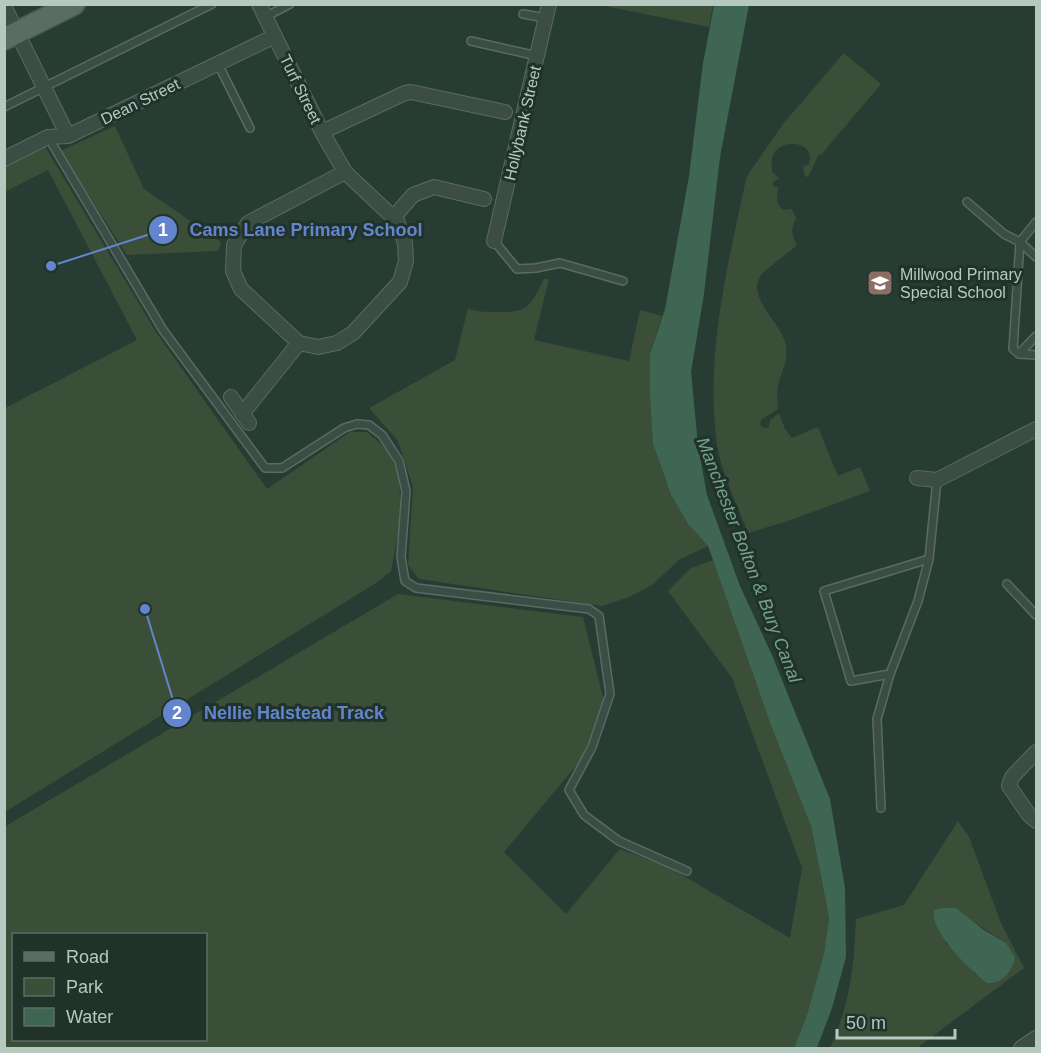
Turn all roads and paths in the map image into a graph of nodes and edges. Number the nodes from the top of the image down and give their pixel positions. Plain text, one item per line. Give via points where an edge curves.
1 (74, 4) edge
2 (212, 4) edge
3 (290, 4) edge
4 (4, 6) edge
5 (262, 11) edge
6 (547, 11) edge
7 (523, 14) dead end
8 (11, 36) edge
9 (275, 36) junction
10 (471, 41) dead end
11 (537, 57) junction
12 (218, 64) junction
13 (44, 87) junction
14 (4, 107) edge
15 (505, 112) dead end
16 (250, 128) dead end
17 (322, 132) junction
18 (68, 136) junction
19 (48, 137) junction
20 (4, 159) edge
21 (345, 172) junction
22 (484, 199) dead end
23 (966, 202) dead end
24 (393, 217) junction
25 (1036, 222) edge
26 (494, 241) joint
27 (1020, 242) junction
28 (1036, 257) edge
29 (623, 281) dead end
30 (1036, 336) edge
31 (299, 343) junction
32 (1019, 354) junction
33 (1036, 355) edge
34 (231, 397) dead end
35 (1036, 429) edge
36 (917, 478) dead end
37 (937, 480) junction
38 (929, 559) junction
39 (1007, 584) dead end
40 (1036, 615) edge
41 (891, 674) junction
42 (1036, 752) edge
43 (881, 808) dead end
44 (1036, 821) edge
45 (687, 871) dead end
46 (1036, 1038) edge
47 (1021, 1048) edge

1 - 8 main road
2 - 13 lane
3 - 5 lane
4 - 8 street
5 - 9 street, Turf Street
6 - 7 lane
6 - 11 street, Hollybank Street
8 - 13 street
9 - 12 street, Dean Street
9 - 17 street, Turf Street
10 - 11 lane
11 - 26 street, Hollybank Street
12 - 16 lane
12 - 18 street, Dean Street
13 - 14 lane
13 - 18 street
15 - 17 street via 411,92
17 - 21 street, Turf Street
18 - 19 street, Dean Street
19 - 20 street, Dean Street
19 - 45 lane via 163,330 265,468 282,468 344,428 369,425 382,435 399,461 406,490 401,557 405,581 416,588 589,609 599,616 610,694 592,747 569,790 584,815 619,841
21 - 24 street
21 - 31 street via 248,224 234,245 233,271 241,289
22 - 24 street via 434,187 413,195
23 - 27 lane via 1004,234
24 - 31 street via 405,243 406,261 400,282 353,333 337,343 318,347
25 - 27 lane
26 - 29 lane via 517,268 560,263
27 - 28 lane
27 - 32 lane via 1013,349
30 - 32 lane
31 - 34 street via 245,418
32 - 33 lane
35 - 37 street
36 - 37 street
37 - 38 lane
38 - 41 lane
38 - 41 lane via 824,591 851,681
39 - 40 lane
41 - 43 lane via 878,719
42 - 44 street via 1012,777 1009,786
46 - 47 street

